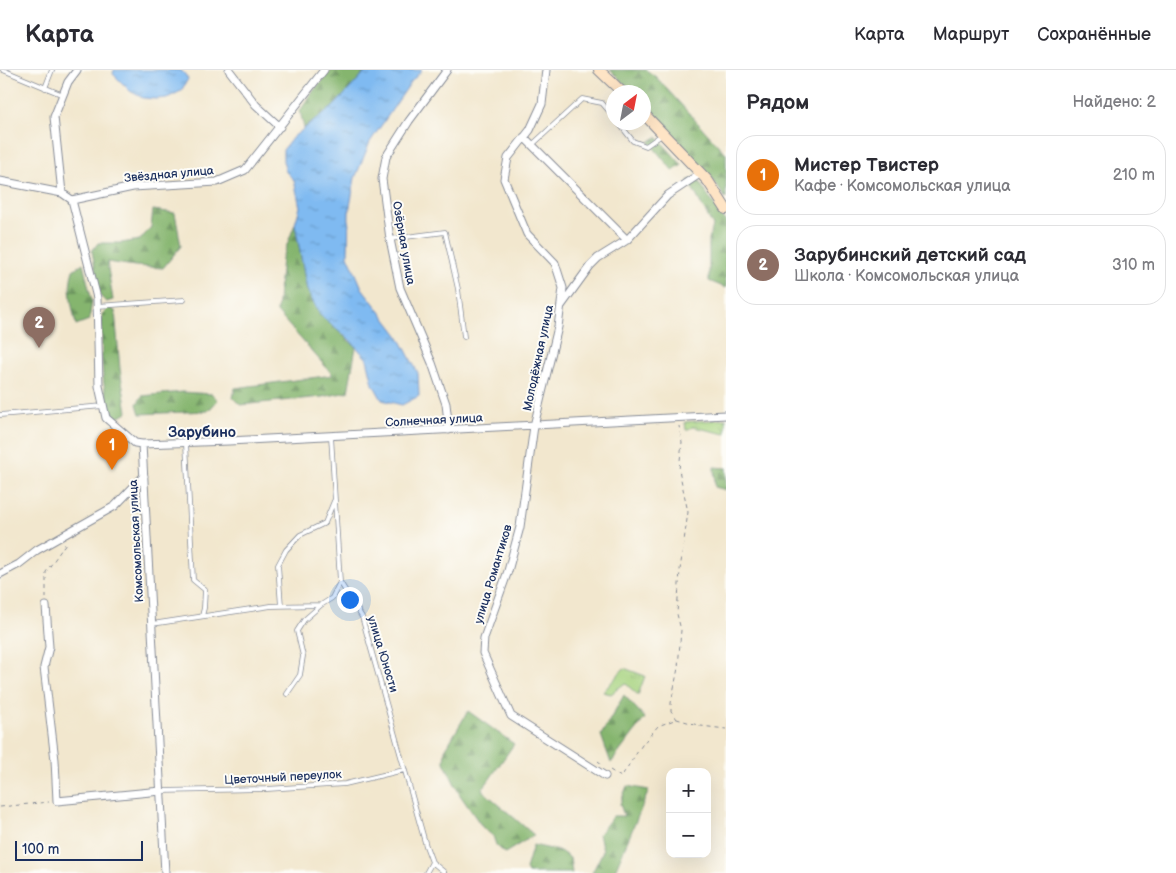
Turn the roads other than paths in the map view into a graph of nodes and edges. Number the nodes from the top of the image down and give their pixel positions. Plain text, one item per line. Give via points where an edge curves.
1 (3, 70) edge
2 (52, 70) edge
3 (77, 70) edge
4 (229, 70) edge
5 (324, 70) edge
6 (448, 70) edge
7 (546, 70) edge
8 (598, 70) edge
9 (614, 85) edge
10 (45, 88) junction
11 (63, 95) junction
12 (606, 108) edge
13 (651, 121) edge
14 (280, 127) junction
15 (625, 130) edge
16 (663, 134) junction
17 (524, 137) junction
18 (532, 145) junction
19 (700, 173) junction
20 (0, 181) edge
21 (62, 193) junction
22 (72, 200) junction
23 (726, 209) edge
24 (390, 239) junction
25 (627, 240) junction
26 (184, 300) dead end
27 (97, 306) junction
28 (560, 308) junction
29 (464, 337) dead end
30 (103, 406) junction
31 (0, 415) edge
32 (726, 415) edge
33 (534, 426) junction
34 (449, 430) junction
35 (331, 436) junction
36 (186, 443) junction
37 (142, 444) junction
38 (144, 476) junction
39 (335, 499) junction
40 (0, 574) edge
41 (340, 582) junction
42 (321, 605) junction
43 (46, 606) road end
44 (281, 606) junction
45 (202, 616) junction
46 (152, 624) junction
47 (287, 694) dead end
48 (404, 770) junction
49 (605, 776) dead end
50 (161, 790) junction
51 (432, 862) junction
52 (444, 872) edge
53 (165, 873) edge
54 (426, 873) edge

1 - 10 lane
2 - 10 lane
3 - 11 street
4 - 14 street via 256,105
5 - 14 street, Звёздная улица
6 - 24 street, Озёрная улица via 386,157 382,179
7 - 17 street, Молодёжная улица via 542,104
8 - 9 main road
10 - 11 lane
11 - 21 street via 54,116
12 - 18 lane via 602,103 582,99
13 - 16 main road
14 - 22 street, Звёздная улица via 245,170 217,182 132,187
15 - 16 lane via 633,140 646,146
16 - 19 main road
17 - 18 street
17 - 28 street, Молодёжная улица via 508,158 504,179 527,234 555,263 563,288
18 - 25 street
19 - 23 main road
19 - 25 street via 668,195
20 - 21 street
21 - 22 street
22 - 27 street
24 - 29 lane via 445,232 458,289
24 - 34 street, Озёрная улица via 400,288 446,404
25 - 28 street via 590,266
26 - 27 lane
27 - 30 street via 99,386
28 - 33 street, Молодёжная улица
30 - 31 lane
30 - 37 street via 106,418 134,443
32 - 33 street, Солнечная улица
33 - 34 street, Солнечная улица
33 - 49 street, улица Романтиков via 520,527 484,638 483,653 511,716
34 - 35 street, Солнечная улица
35 - 36 street, Солнечная улица
35 - 39 lane, улица Юности
36 - 37 street, Солнечная улица
36 - 45 lane via 193,580 205,590
37 - 38 street, Комсомольская улица
38 - 40 street via 115,506
38 - 46 street, Комсомольская улица
39 - 41 lane, улица Юности
39 - 44 lane via 325,522 300,535 278,565
41 - 42 lane via 332,598
41 - 48 lane, улица Юности via 362,617
42 - 44 lane
42 - 47 lane via 304,620 297,632 303,656 300,675
43 - 50 street via 48,647 44,667 57,801
44 - 45 lane
45 - 46 lane
46 - 50 street, Комсомольская улица
48 - 50 lane, Цветочный переулок via 345,784
48 - 51 lane, улица Юности
50 - 53 street, Комсомольская улица
51 - 52 lane
51 - 54 lane

